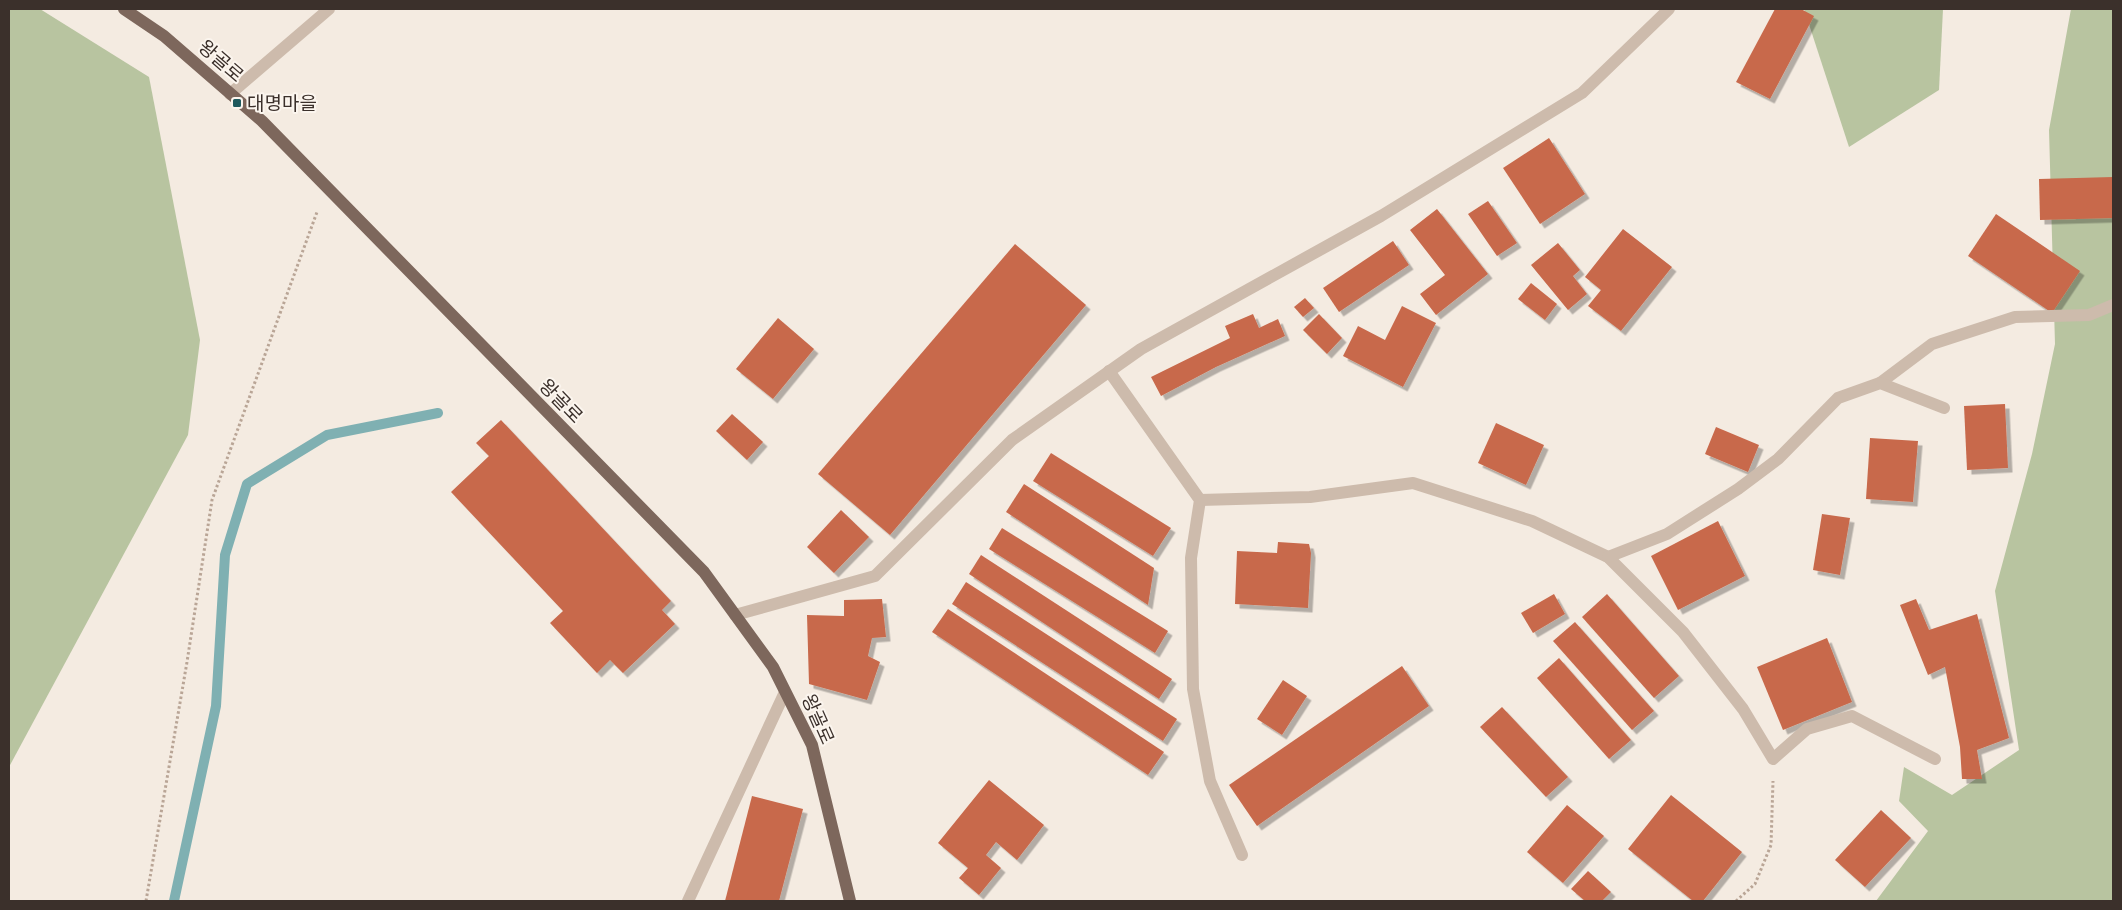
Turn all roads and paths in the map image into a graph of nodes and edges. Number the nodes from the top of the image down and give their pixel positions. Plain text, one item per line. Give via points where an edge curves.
1 (124, 9) edge
2 (329, 9) edge
3 (1669, 9) edge
4 (230, 94) junction
5 (326, 188) junction
6 (2113, 305) edge
7 (1109, 372) junction
8 (1880, 382) junction
9 (1944, 408) dead end
10 (1200, 500) junction
11 (1608, 557) junction
12 (735, 614) junction
13 (786, 692) junction
14 (1773, 759) junction
15 (1935, 759) dead end
16 (1242, 855) dead end
17 (146, 901) edge
18 (688, 901) edge
19 (850, 901) edge
20 (1736, 901) edge

1 - 4 main road, 왕골로 via 164,36
2 - 4 street
3 - 7 street via 1582,93 1382,216 1141,349
4 - 5 main road, 왕골로 via 262,121
5 - 12 main road, 왕골로 via 704,572
5 - 17 path via 212,500
6 - 8 street via 2089,315 2016,317 1932,344
7 - 10 street
7 - 12 street via 1012,440 875,576
8 - 9 street
8 - 11 street via 1838,398 1778,459 1667,534
10 - 11 street via 1310,497 1413,483 1532,521
10 - 16 street via 1191,558 1192,689 1210,780
11 - 14 street via 1683,632 1743,709
12 - 13 main road, 왕골로 via 773,667
13 - 18 street
13 - 19 main road, 왕골로 via 812,745
14 - 15 street via 1807,729 1852,716
14 - 20 path via 1771,845 1755,884

